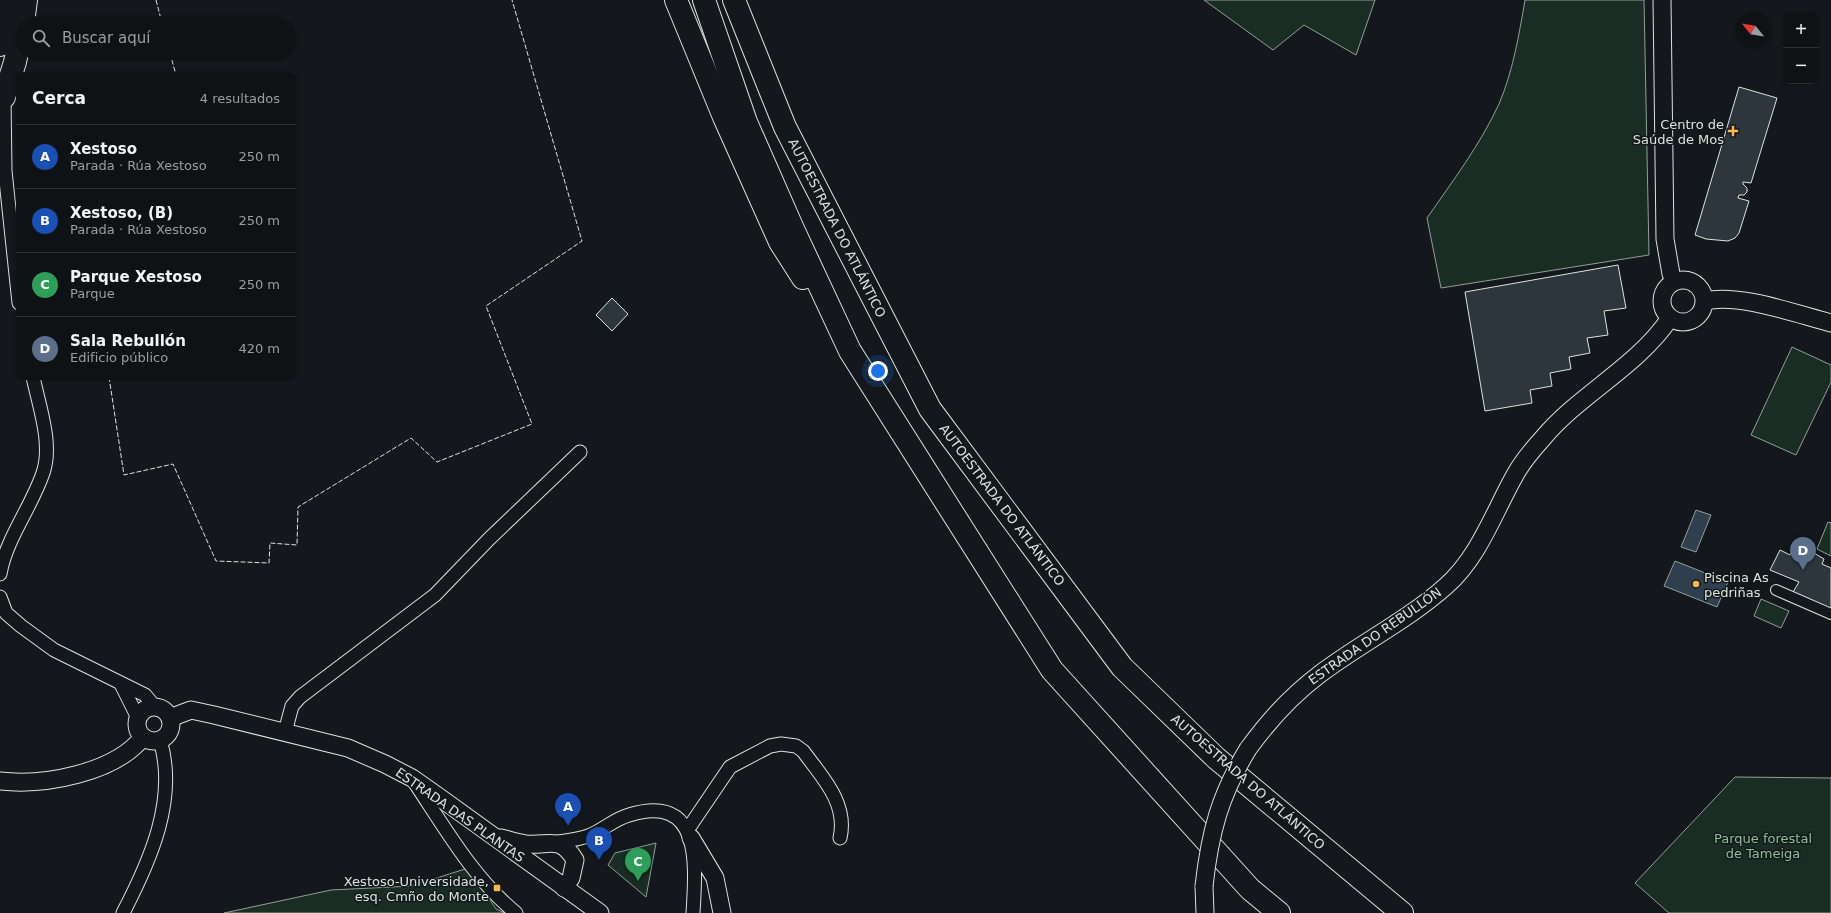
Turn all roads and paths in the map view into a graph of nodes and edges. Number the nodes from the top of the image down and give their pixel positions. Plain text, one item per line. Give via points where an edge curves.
1 (10, 0) edge
2 (26, 0) edge
3 (676, 0) edge
4 (704, 0) edge
5 (734, 0) edge
6 (1662, 0) edge
7 (24, 16) edge
8 (0, 45) edge
9 (16, 57) edge
10 (2, 100) edge
11 (2, 139) edge
12 (16, 275) edge
13 (1674, 281) junction
14 (1705, 301) junction
15 (1670, 318) junction
16 (1831, 324) edge
17 (850, 352) junction
18 (34, 380) edge
19 (580, 452) dead end
20 (0, 574) edge
21 (1776, 590) dead end
22 (0, 597) edge
23 (1831, 614) edge
24 (121, 684) junction
25 (155, 707) junction
26 (138, 718) junction
27 (170, 718) junction
28 (285, 732) junction
29 (143, 737) junction
30 (160, 740) junction
31 (412, 778) junction
32 (0, 781) edge
33 (689, 834) junction
34 (493, 836) junction
35 (588, 837) junction
36 (840, 838) dead end
37 (546, 843) junction
38 (575, 860) junction
39 (528, 861) junction
40 (564, 888) junction
41 (123, 913) edge
42 (516, 913) edge
43 (600, 913) edge
44 (694, 913) edge
45 (722, 913) edge
46 (1205, 913) edge
47 (1279, 913) edge
48 (1402, 913) edge

1 - 8 highway
2 - 7 highway
3 - 17 highway via 724,117 780,242
4 - 17 highway via 746,122
5 - 48 highway, AUTOESTRADA DO ATLÁNTICO via 785,127 930,409 1122,667 1216,758
6 - 13 street via 1665,239
9 - 10 highway
10 - 11 street
11 - 12 street
13 - 14 street via 1695,283
13 - 15 street via 1665,290 1662,302
14 - 15 street via 1700,314 1689,322
14 - 16 street via 1723,298 1742,301
15 - 46 street, ESTRADA DO REBULLÓN, bridge via 1641,352 1585,398 1544,437 1516,473 1473,554 1448,585 1420,607 1320,674 1264,726 1248,748 1225,791 1218,811 1208,852 1204,886
17 - 47 highway via 1052,670 1250,889
18 - 20 street via 45,438 43,473 8,550
19 - 28 street via 435,595 300,697 292,706
21 - 23 street
22 - 24 street via 6,613 54,650
24 - 25 street via 145,696
24 - 26 street
25 - 26 street via 148,708
25 - 27 street via 164,710
26 - 29 street via 137,725
27 - 28 street, ESTRADA DAS PLANTAS via 191,710
27 - 30 street via 169,730
28 - 31 street, ESTRADA DAS PLANTAS via 348,748
29 - 30 street via 154,741
29 - 32 street via 138,744 120,757 84,772 43,781
30 - 41 street via 166,765 164,802 156,839 141,879
31 - 34 street, ESTRADA DAS PLANTAS
31 - 42 street via 468,861
33 - 35 street via 677,818 665,812 649,811 627,815
33 - 36 street via 730,767 770,746 781,744 796,746 803,751 835,794 842,816
33 - 44 street via 696,867
33 - 45 street via 715,878
34 - 37 street via 526,844
34 - 39 street, ESTRADA DAS PLANTAS
35 - 37 street
35 - 38 street
37 - 38 street via 568,848
37 - 39 street via 533,849
38 - 40 street via 571,878
39 - 40 street, ESTRADA DAS PLANTAS
40 - 43 street, ESTRADA DAS PLANTAS

